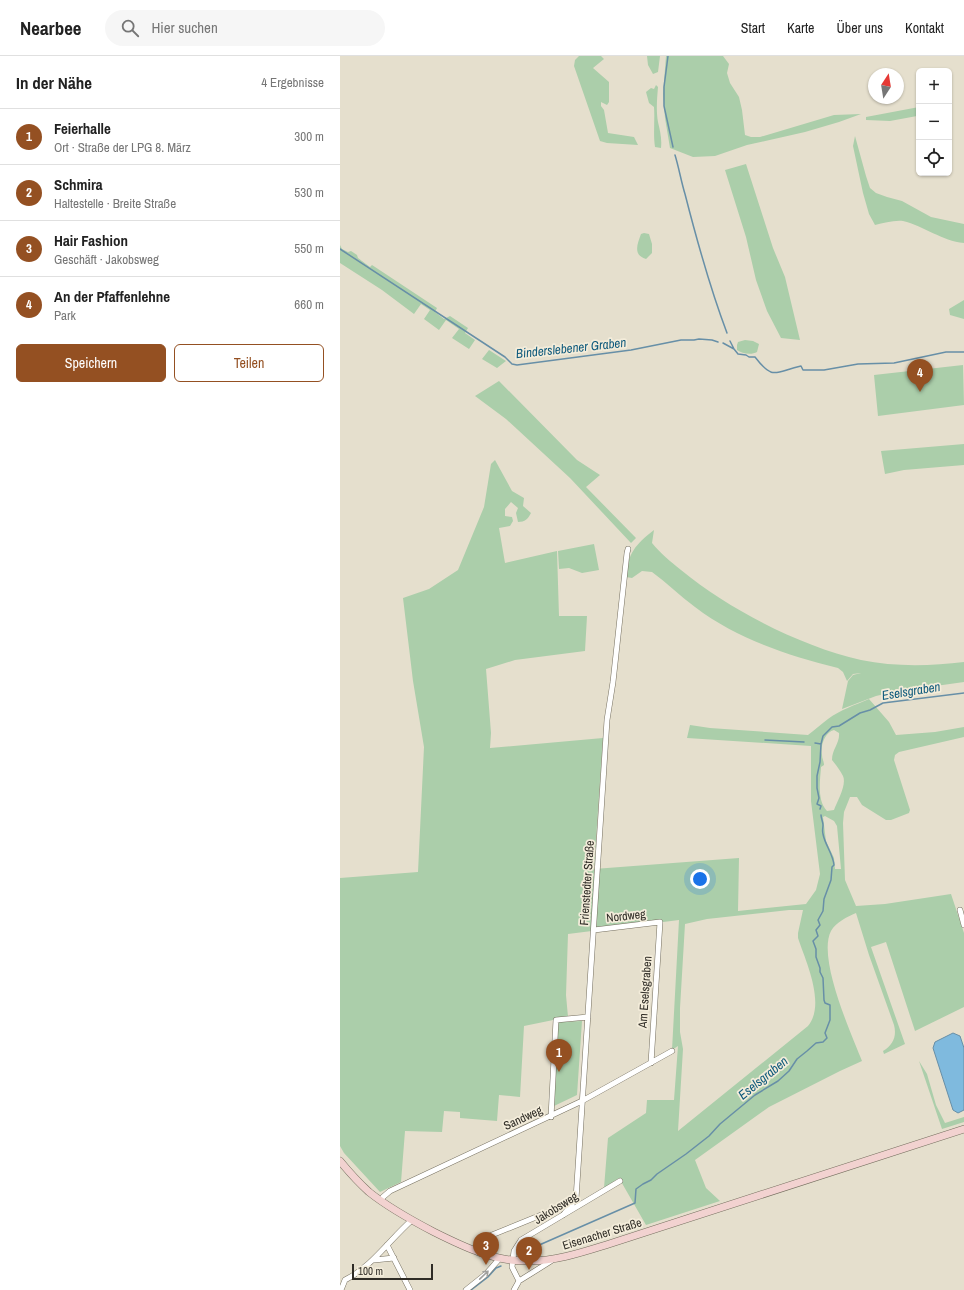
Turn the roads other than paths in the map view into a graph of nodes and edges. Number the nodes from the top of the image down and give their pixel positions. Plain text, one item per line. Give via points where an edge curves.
1 (628, 548) dead end
2 (960, 910) dead end
3 (660, 922) joint
4 (964, 925) edge
5 (594, 930) junction
6 (588, 1017) junction
7 (672, 1051) dead end
8 (651, 1063) junction
9 (582, 1101) junction
10 (551, 1116) junction
11 (964, 1129) edge
12 (340, 1161) edge
13 (620, 1181) dead end
14 (381, 1200) junction
15 (575, 1201) junction
16 (563, 1215) junction
17 (412, 1220) junction
18 (482, 1240) dead end
19 (387, 1245) junction
20 (394, 1258) junction
21 (500, 1258) junction
22 (554, 1259) junction
23 (374, 1260) junction
24 (512, 1260) junction
25 (519, 1281) junction
26 (341, 1290) edge
27 (410, 1290) edge
28 (466, 1290) edge
29 (514, 1290) edge

1 - 5 street, Frienstedter Straße via 607,720
2 - 4 street
3 - 5 street, Nordweg
3 - 8 street, Am Eselsgraben
5 - 6 street, Frienstedter Straße
6 - 9 street, Frienstedter Straße
6 - 10 street via 556,1020
7 - 8 street, Sandweg
8 - 9 street, Sandweg
9 - 10 street, Sandweg
9 - 15 street, Frienstedter Straße
10 - 14 street, Sandweg via 390,1191
11 - 22 main road, Eisenacher Straße via 621,1240
12 - 14 main road, Eisenacher Straße
13 - 16 street, Jakobsweg
14 - 17 main road, Eisenacher Straße
15 - 16 street
15 - 18 street
16 - 24 street, Jakobsweg via 521,1240
17 - 19 street
17 - 21 main road, Eisenacher Straße via 467,1248
19 - 20 street
19 - 23 street
20 - 23 street
20 - 27 street
21 - 24 main road, Eisenacher Straße
28 -> 21 street via 486,1274
22 - 24 main road, Eisenacher Straße
22 - 25 street
23 - 26 street via 345,1280
24 - 25 street via 512,1267
25 - 29 street

